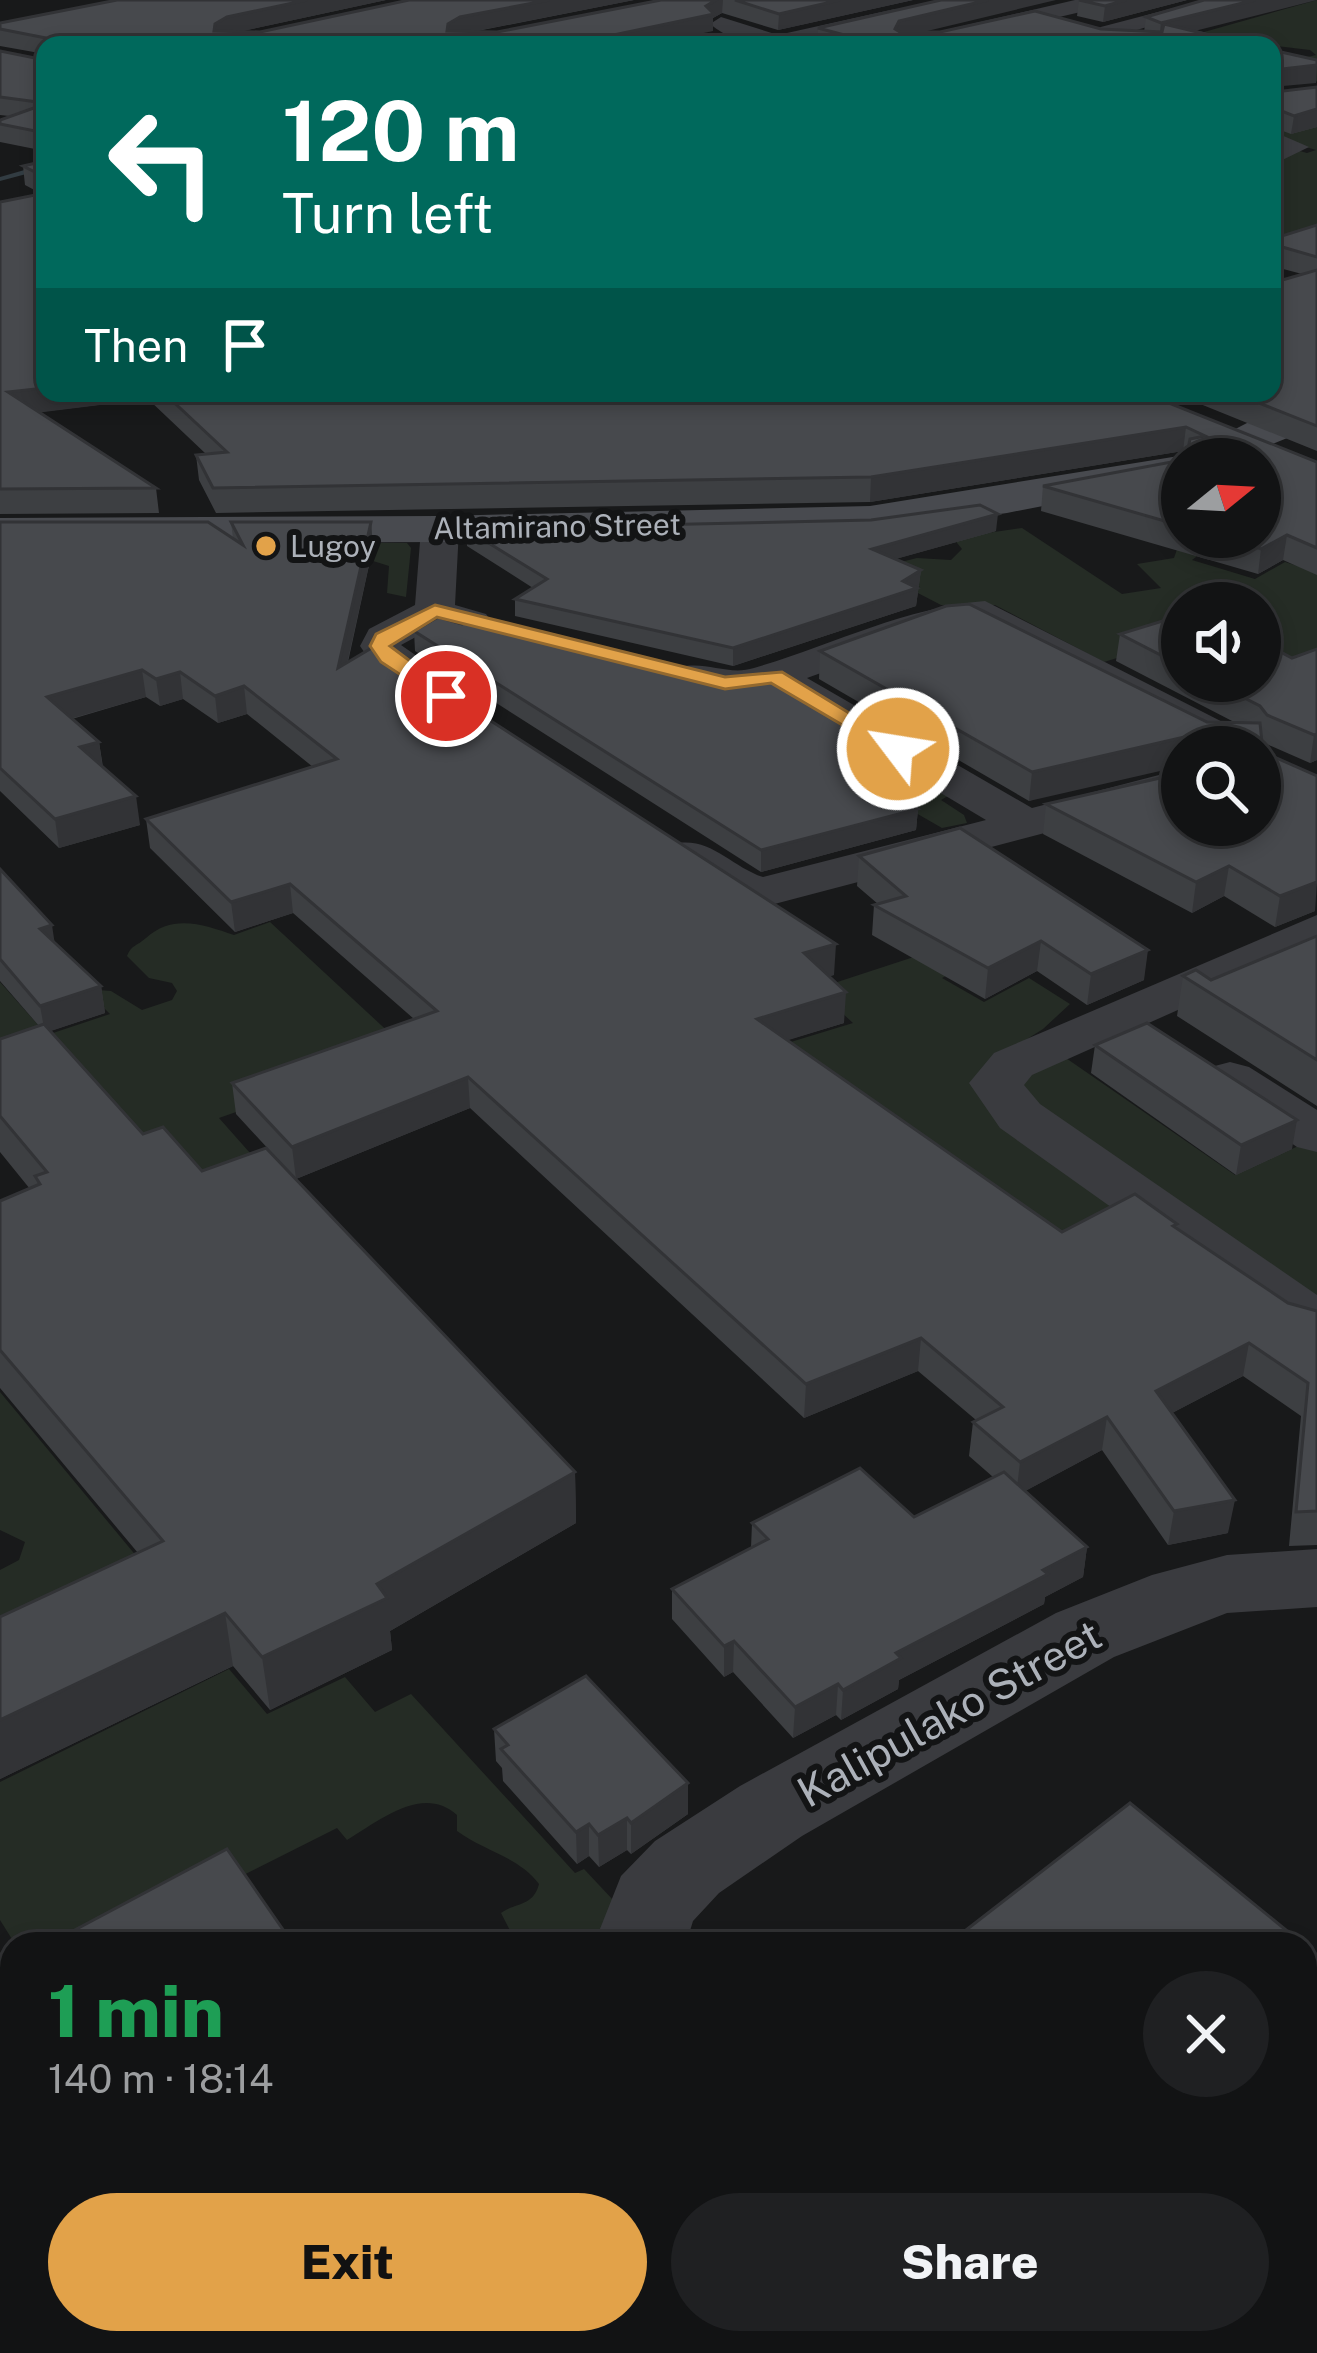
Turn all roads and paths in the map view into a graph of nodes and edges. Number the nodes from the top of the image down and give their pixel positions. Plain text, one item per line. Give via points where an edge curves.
1 (1103, 0) edge
2 (1240, 1) edge
3 (852, 4) dead end
4 (988, 6) edge
5 (773, 14) edge
6 (1034, 17) junction
7 (721, 24) edge
8 (831, 30) junction
9 (1106, 34) junction
10 (758, 36) edge
11 (810, 36) edge
12 (950, 36) edge
13 (1097, 36) edge
14 (1114, 36) edge
15 (1281, 142) edge
16 (1281, 153) edge
17 (1317, 413) edge
18 (1188, 418) edge
19 (1238, 438) edge
20 (1250, 438) edge
21 (1281, 456) edge
22 (1301, 464) edge
23 (1161, 470) edge
24 (440, 529) junction
25 (0, 531) edge
26 (435, 611) junction
27 (511, 632) edge
28 (664, 669) edge
29 (775, 676) junction
30 (487, 723) edge
31 (1198, 726) edge
32 (1161, 788) edge
33 (1021, 821) junction
34 (651, 829) edge
35 (1315, 933) edge
36 (1126, 1011) junction
37 (1317, 1135) edge
38 (1317, 1324) edge
39 (1317, 1578) edge
40 (644, 1932) edge

1 - 6 street
2 - 9 street
3 - 8 street via 911,13
4 - 6 street
5 - 8 street
6 - 9 street
6 - 12 street
7 - 10 street
8 - 11 street
9 - 13 street
9 - 14 street
15 - 16 street via 1296,147
17 - 20 main road, Altamirano Street
18 - 19 main road
21 - 22 main road
23 - 24 main road, Altamirano Street via 870,519
24 - 25 main road, Altamirano Street
24 - 26 street
26 - 27 street
26 - 30 street via 383,638 381,650
28 - 29 street via 733,684
29 - 31 street via 937,617 985,614
29 - 33 street
32 - 33 street
33 - 34 street via 758,892
35 - 36 street
36 - 37 street
36 - 38 street via 1013,1064 999,1076 1000,1094 1020,1116
39 - 40 street, Kalipulako Street via 1181,1596 1054,1652 770,1810 687,1867 653,1903

